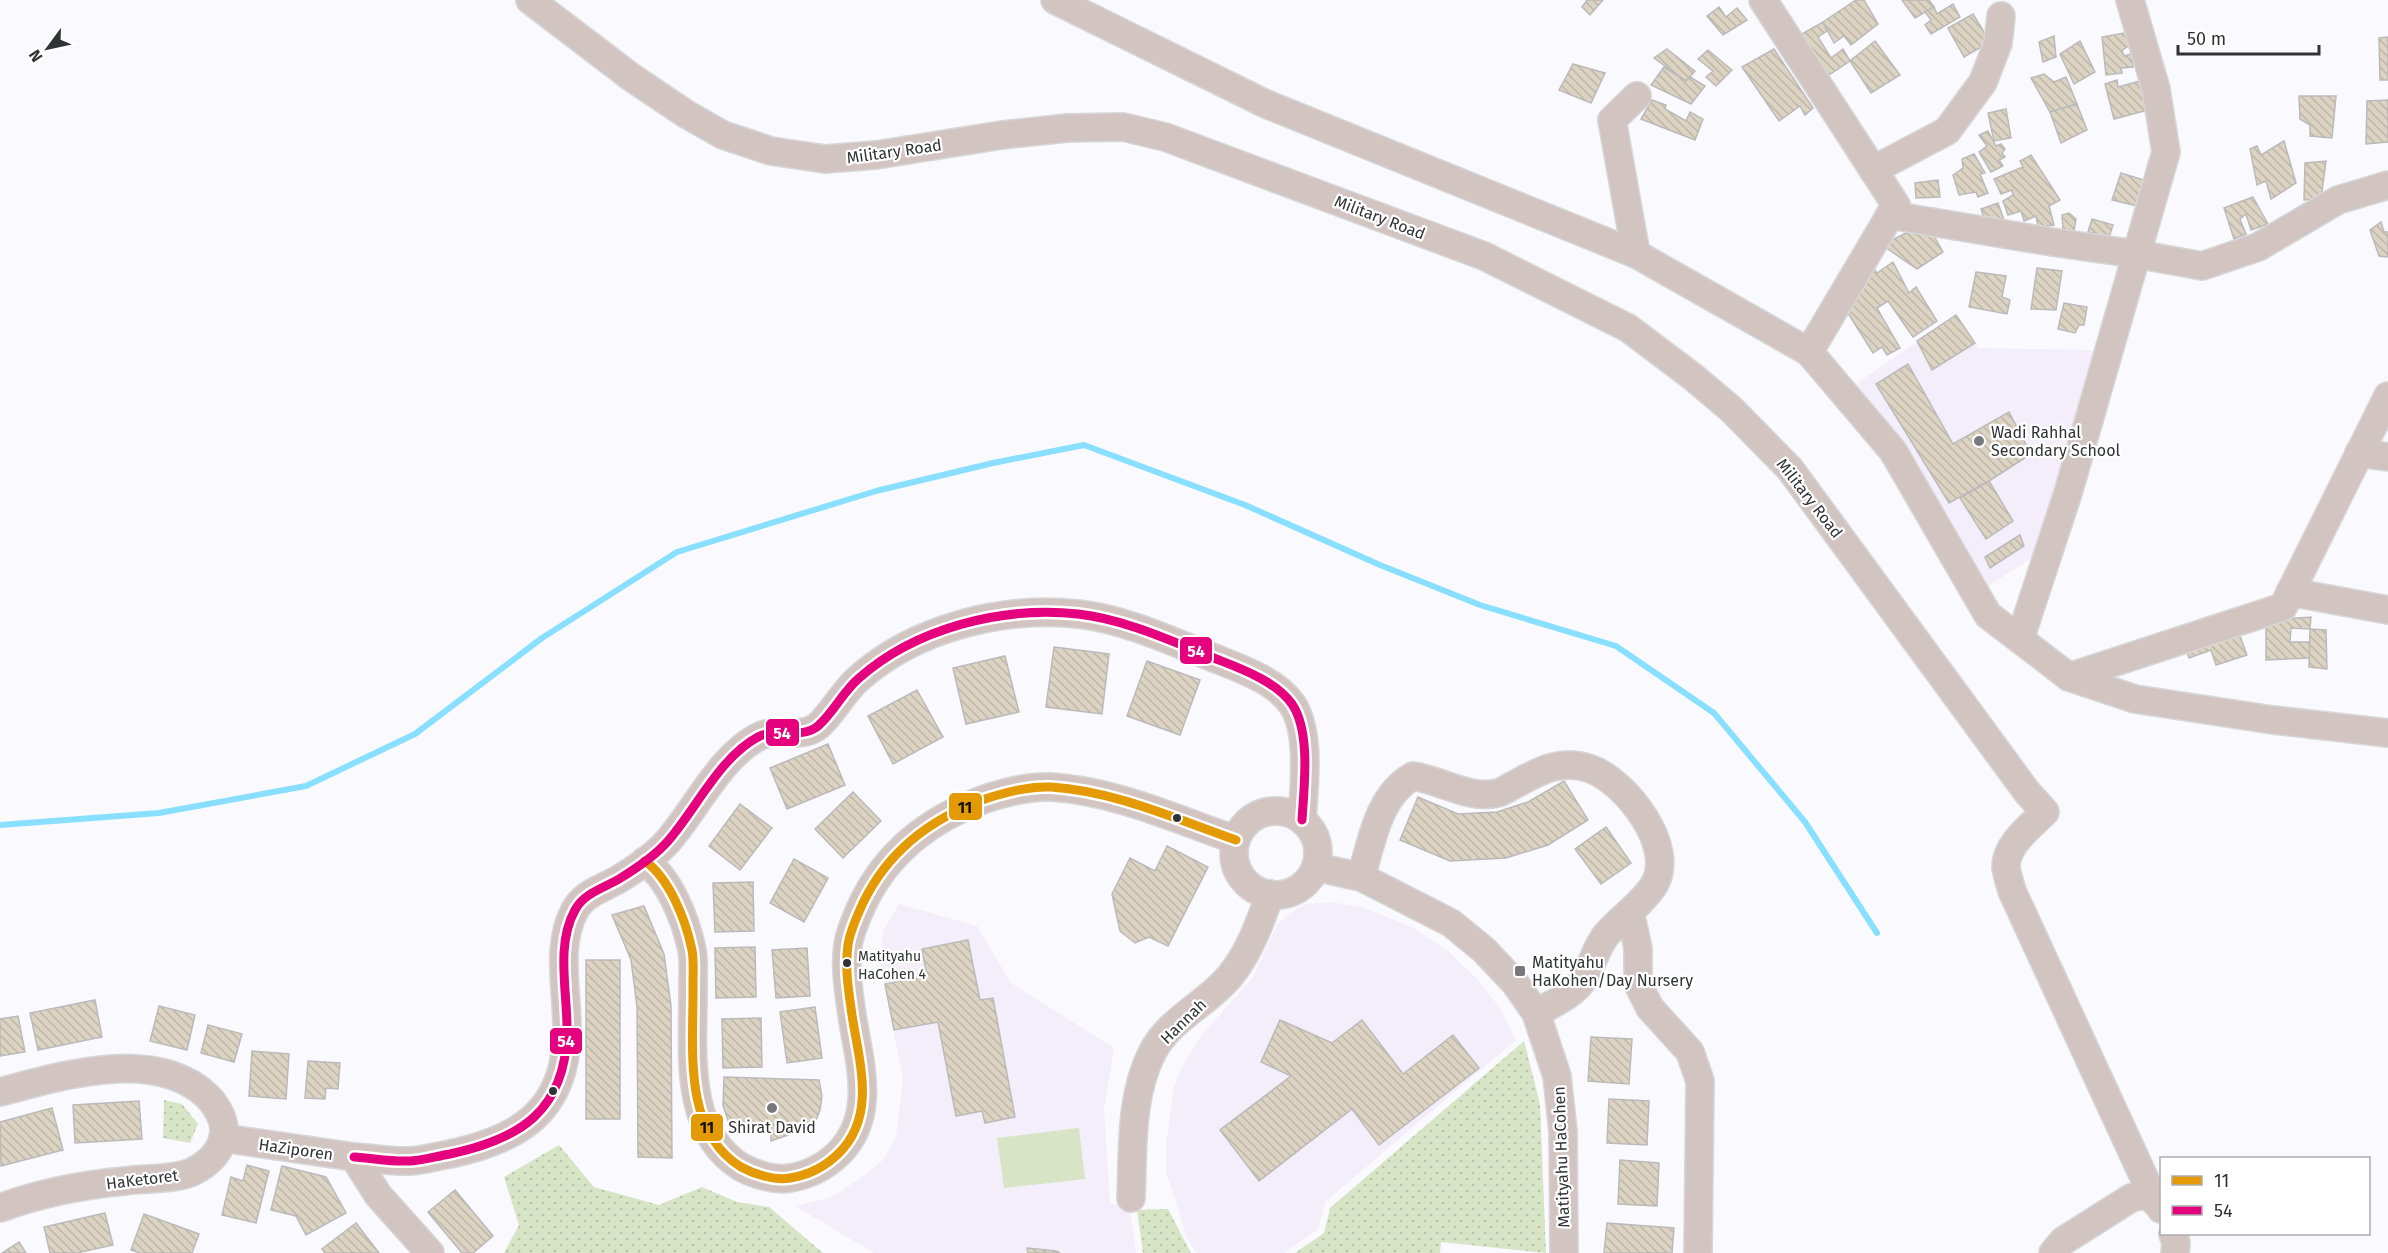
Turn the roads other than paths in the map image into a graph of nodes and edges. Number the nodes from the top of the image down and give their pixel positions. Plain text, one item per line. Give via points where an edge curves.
1 (530, 0) edge
2 (1055, 0) edge
3 (1764, 0) edge
4 (2130, 0) edge
5 (2001, 16) dead end
6 (1637, 96) dead end
7 (1873, 170) junction
8 (2388, 186) edge
9 (1890, 215) junction
10 (1636, 254) junction
11 (2136, 254) junction
12 (1809, 352) junction
13 (2388, 396) edge
14 (2359, 453) junction
15 (2388, 457) edge
16 (2290, 592) junction
17 (2388, 610) edge
18 (2019, 639) junction
19 (2069, 677) junction
20 (2388, 733) edge
21 (1302, 820) junction
22 (1236, 840) junction
23 (645, 861) junction
24 (1316, 867) junction
25 (1361, 877) junction
26 (1270, 894) junction
27 (1630, 912) junction
28 (1536, 1013) junction
29 (0, 1092) edge
30 (223, 1138) junction
31 (354, 1157) junction
32 (1131, 1198) dead end
33 (2158, 1204) edge
34 (0, 1208) edge
35 (2174, 1235) edge
36 (430, 1253) edge
37 (1564, 1253) edge
38 (1698, 1253) edge
39 (2053, 1253) edge
40 (2175, 1253) edge

1 - 33 street, Military Road via 686,114 723,135 771,151 825,159 1067,128 1123,127 1165,137 1484,256 1628,328 1731,409 1790,469 2045,812 2009,854 2007,867 2012,891
2 - 10 street via 1266,104
3 - 7 street
4 - 11 street via 2156,88 2166,152
5 - 7 street via 1998,43 1983,82 1947,131
6 - 10 street via 1612,120
7 - 9 street via 1896,205
8 - 11 street via 2338,200 2258,247 2202,266
9 - 11 street
9 - 12 street
10 - 12 street
11 - 18 street via 2068,492
12 - 18 street via 1893,451 1988,615
13 - 14 street
14 - 15 street
14 - 16 street
16 - 17 street
16 - 19 street via 2283,607
18 - 19 street
19 - 20 street via 2135,699
21 - 22 street via 1277,810 1256,816 1245,824
21 - 23 street via 1304,746 1299,721 1281,693 1237,667 1161,636 1078,614 1044,613 973,621 909,644 857,679 816,729 800,734 762,735 745,745 728,761 667,842
21 - 24 street via 1314,833
22 - 23 street via 1112,796 1048,787 1020,789 993,797 958,809 929,826 883,868 855,920 848,945 847,975 863,1089 856,1131 833,1160 804,1176 782,1179 745,1169 728,1158 704,1124 696,1102 694,1076 693,952 666,884
22 - 26 street via 1238,870 1256,890
23 - 31 street via 589,895 576,908 564,954 565,1059 548,1104 514,1132 482,1147 410,1161
24 - 25 street, Matityahu HaCohen
24 - 26 street via 1299,889
25 - 27 street via 1385,804 1399,784 1413,776 1479,794 1498,793 1550,766 1573,765 1608,778 1625,793 1656,841 1660,871 1654,885
25 - 28 street, Matityahu HaCohen via 1451,922 1515,983
26 - 32 street, Hannah via 1253,937 1229,978 1166,1033 1152,1053 1136,1105
27 - 28 street via 1605,936 1576,989
27 - 38 street via 1638,948 1638,984 1650,1008 1690,1052 1700,1082
28 - 37 street, Matityahu HaCohen via 1557,1076 1563,1132
29 - 30 street via 85,1073 117,1069 162,1071 198,1088 211,1099 224,1129
30 - 31 street, HaZiporen
30 - 34 street, HaKetoret via 216,1154 192,1172 41,1194
31 - 36 street, HaZiporen via 378,1195
33 - 39 street via 2141,1194 2131,1198 2063,1241
35 - 40 street

